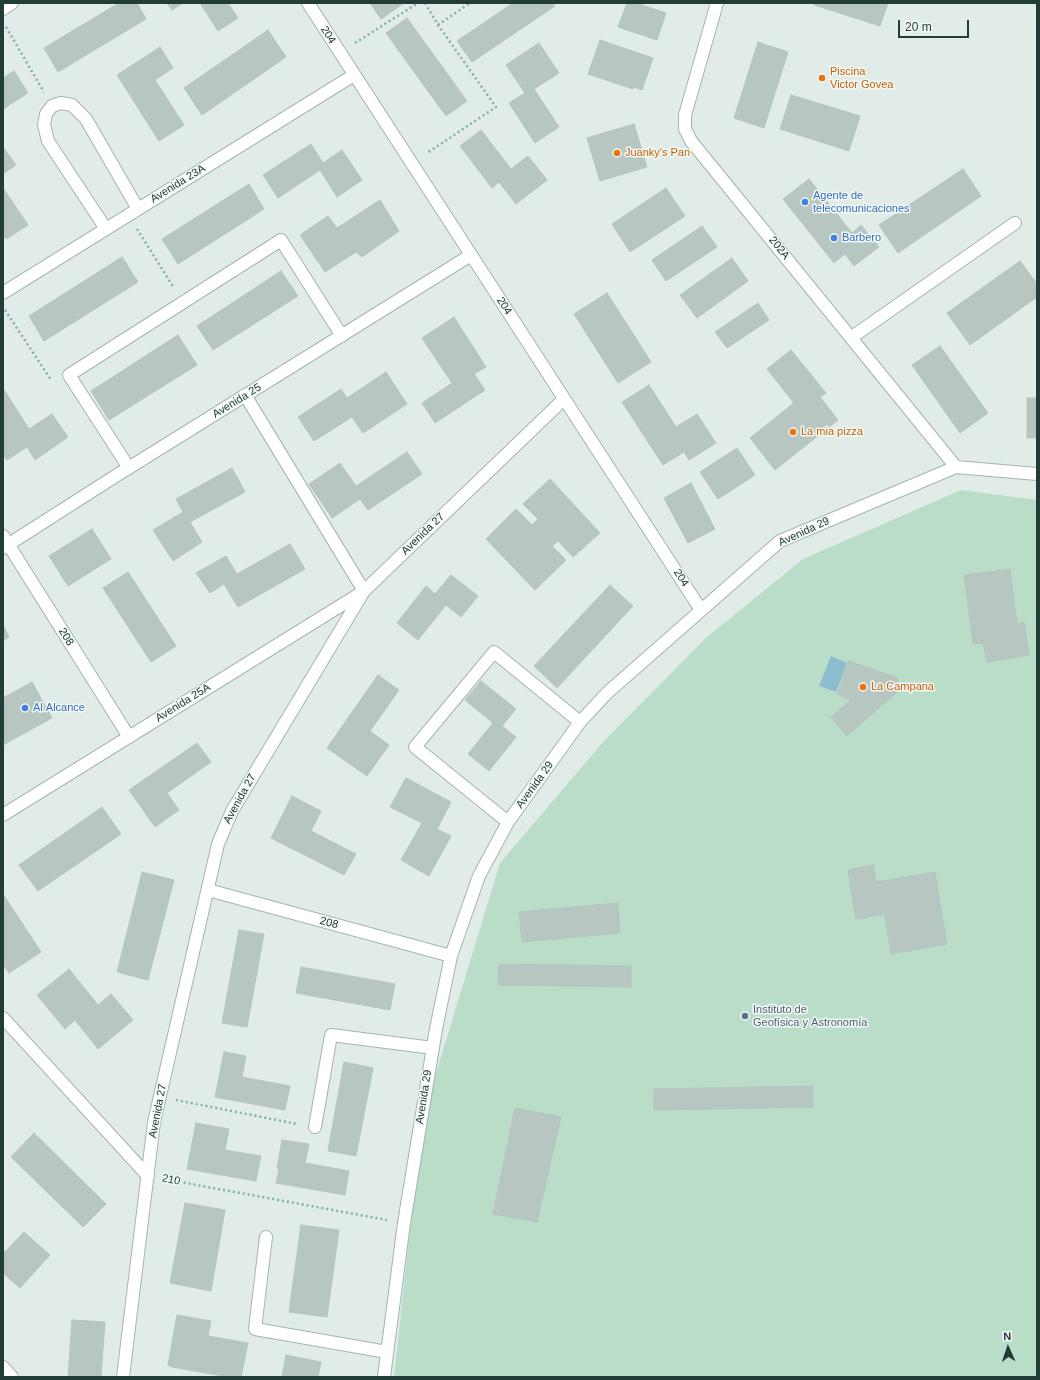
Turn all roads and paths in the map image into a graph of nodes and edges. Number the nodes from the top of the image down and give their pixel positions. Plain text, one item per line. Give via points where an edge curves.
1 (12, 3) edge
2 (308, 3) edge
3 (418, 3) edge
4 (425, 3) edge
5 (470, 3) edge
6 (717, 3) edge
7 (3, 9) edge
8 (3, 21) edge
9 (438, 25) junction
10 (340, 53) junction
11 (354, 75) junction
12 (52, 106) junction
13 (412, 163) junction
14 (134, 212) junction
15 (1015, 223) dead end
16 (106, 229) junction
17 (471, 255) junction
18 (3, 293) edge
19 (183, 303) junction
20 (342, 336) junction
21 (852, 337) junction
22 (245, 395) junction
23 (564, 399) junction
24 (956, 467) junction
25 (129, 468) junction
26 (1037, 474) edge
27 (5, 543) edge
28 (364, 591) junction
29 (701, 610) junction
30 (580, 722) junction
31 (128, 737) junction
32 (3, 815) edge
33 (508, 822) junction
34 (208, 890) junction
35 (450, 956) junction
36 (3, 1018) edge
37 (432, 1048) junction
38 (160, 1097) junction
39 (315, 1127) joint
40 (148, 1176) junction
41 (404, 1223) junction
42 (266, 1237) dead end
43 (387, 1352) junction
44 (3, 1367) edge
45 (12, 1377) edge
46 (123, 1377) edge
47 (384, 1377) edge

1 - 7 street
2 - 10 street, 204
3 - 10 path
4 - 9 path
5 - 9 path
6 - 21 street, 202A via 685,115 685,129 691,141
8 - 12 path
9 - 13 path via 496,107
10 - 11 street, 204
11 - 13 street, 204
11 - 14 street, Avenida 23A
12 - 14 street via 61,103 72,105 86,119
12 - 16 street via 46,114 44,125 48,140
13 - 17 street, 204
14 - 16 street, Avenida 23A
14 - 19 path
15 - 21 street
16 - 18 street, Avenida 23A
17 - 20 street, Avenida 25
17 - 23 street, 204
19 - 20 street via 280,240
19 - 25 street via 69,375
20 - 22 street, Avenida 25
21 - 24 street, 202A
22 - 25 street, Avenida 25
22 - 28 street
23 - 28 street, Avenida 27
23 - 29 street, 204
24 - 26 street, Avenida 29
24 - 29 street, Avenida 29 via 780,540
25 - 27 street, Avenida 25
27 - 31 street, 208
28 - 31 street, Avenida 25A
28 - 34 street, Avenida 27 via 232,811 218,844
29 - 30 street, Avenida 29 via 607,693
30 - 33 street, Avenida 29
30 - 33 street via 494,652 415,747
31 - 32 street, Avenida 25A
33 - 35 street, Avenida 29 via 479,876
34 - 35 street, 208
34 - 38 street, Avenida 27
35 - 37 street, Avenida 29
36 - 40 street, 210
37 - 39 street via 331,1035
37 - 41 street, Avenida 29
38 - 39 path
38 - 40 street, Avenida 27 via 154,1122
40 - 41 path, 210
40 - 46 street, Avenida 27
41 - 43 street, Avenida 29
42 - 43 street via 255,1329
43 - 47 street, Avenida 29
44 - 45 street

